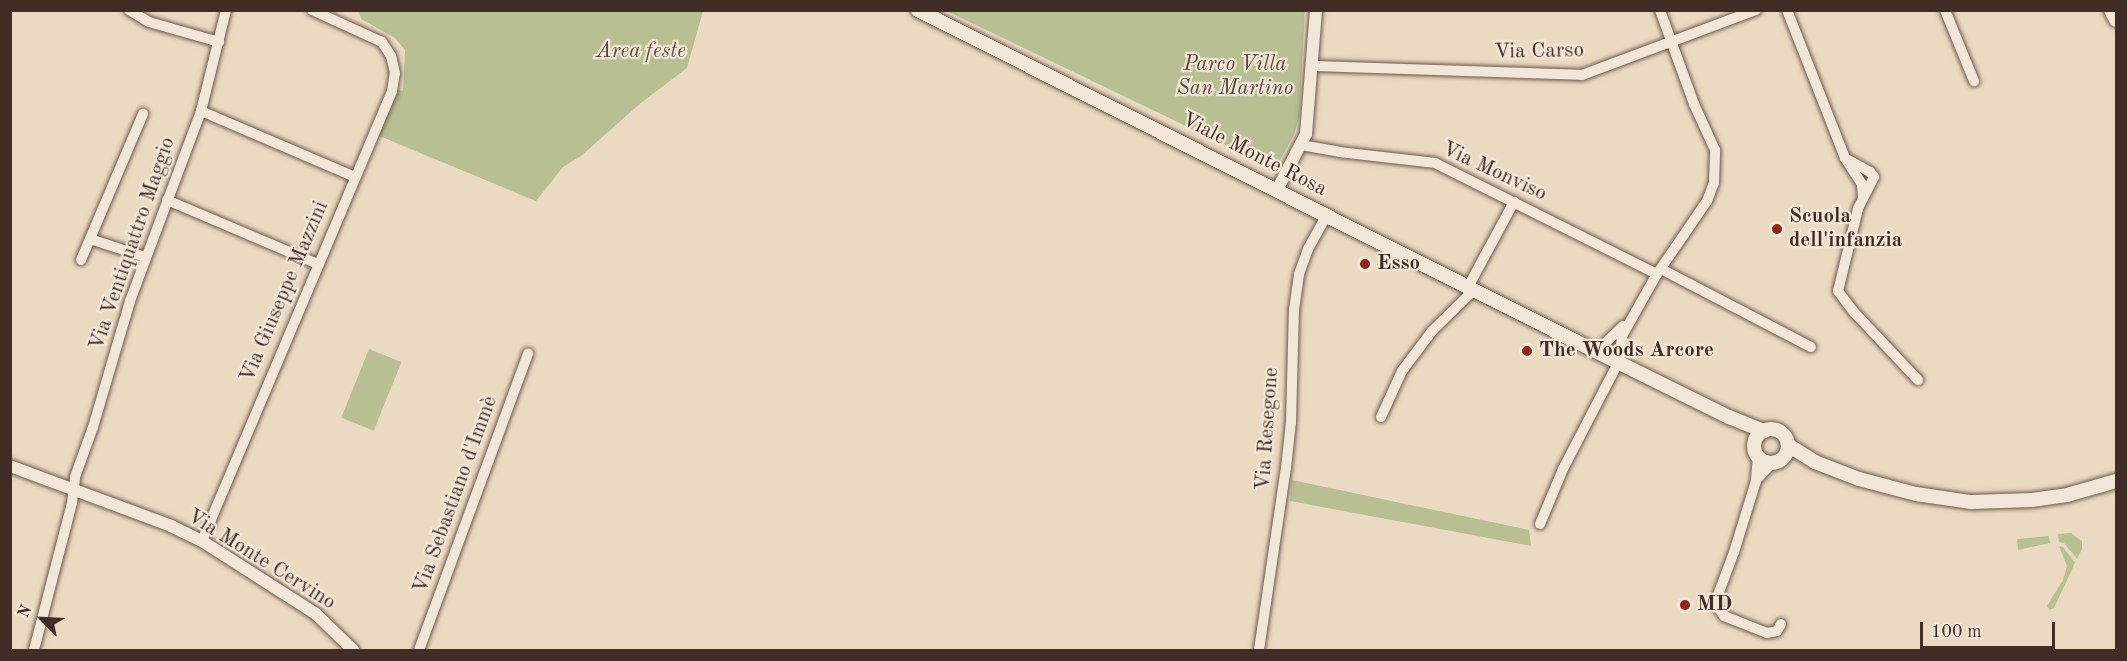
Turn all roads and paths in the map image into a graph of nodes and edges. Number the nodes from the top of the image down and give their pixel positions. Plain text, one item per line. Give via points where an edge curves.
1 (129, 10) edge
2 (226, 10) edge
3 (312, 10) edge
4 (918, 10) edge
5 (1316, 10) edge
6 (1660, 10) edge
7 (1756, 10) edge
8 (1787, 10) edge
9 (1945, 10) edge
10 (2111, 10) edge
11 (2116, 20) edge
12 (219, 42) junction
13 (1672, 42) junction
14 (1312, 66) junction
15 (1974, 81) dead end
16 (201, 111) junction
17 (143, 114) dead end
18 (1301, 145) junction
19 (355, 177) junction
20 (1277, 190) junction
21 (167, 200) junction
22 (1514, 202) junction
23 (1326, 216) junction
24 (90, 239) junction
25 (145, 257) junction
26 (81, 260) dead end
27 (318, 264) junction
28 (1659, 272) junction
29 (1471, 288) junction
30 (1633, 315) junction
31 (1811, 347) dead end
32 (1597, 351) junction
33 (528, 353) dead end
34 (1618, 361) junction
35 (1918, 380) dead end
36 (1381, 417) dead end
37 (1729, 417) junction
38 (1764, 431) junction
39 (1788, 445) junction
40 (1756, 451) junction
41 (1778, 461) junction
42 (1815, 462) junction
43 (10, 466) edge
44 (1756, 481) junction
45 (2116, 481) edge
46 (72, 489) junction
47 (1540, 524) dead end
48 (202, 541) junction
49 (1781, 624) dead end
50 (34, 651) edge
51 (353, 651) edge
52 (419, 651) edge
53 (1259, 651) edge

1 - 12 street via 149,22
2 - 12 street, Via Ventiquattro Maggio
3 - 19 street, Via Giuseppe Mazzini via 382,42 391,56 395,73 392,91
4 - 20 main road, Viale Monte Rosa
5 - 14 street
6 - 13 street
7 - 13 street, Via Carso
8 - 35 street via 1845,158 1863,184 1863,198 1838,291
9 - 15 street
10 - 11 main road
12 - 16 street, Via Ventiquattro Maggio
13 - 14 street, Via Carso via 1582,75
13 - 28 street via 1712,141 1716,163 1707,201
14 - 18 street via 1308,122
16 - 19 street
16 - 21 street, Via Ventiquattro Maggio
17 - 24 street
18 - 20 street
18 - 22 street, Via Monviso via 1435,163
19 - 27 street, Via Giuseppe Mazzini
20 - 23 main road, Viale Monte Rosa
21 - 25 street, Via Ventiquattro Maggio
21 - 27 street
22 - 28 street, Via Monviso
22 - 29 street
23 - 29 main road, Viale Monte Rosa
23 - 53 street, Via Resegone via 1299,274 1294,310 1291,422
24 - 25 street
24 - 26 street
25 - 46 street, Via Ventiquattro Maggio
27 - 48 street, Via Giuseppe Mazzini
28 - 30 street
28 - 31 street, Via Monviso
29 - 32 main road, Viale Monte Rosa
29 - 36 street via 1402,371
30 - 32 street
30 - 34 street via 1622,336
32 - 34 main road, Viale Monte Rosa
33 - 52 street, Via Sebastiano d'Immè
34 - 37 main road, Viale Monte Rosa
34 - 47 street
37 - 38 main road, Viale Monte Rosa
37 - 40 main road, Viale Monte Rosa
38 - 39 main road, Viale Monte Rosa via 1778,430
38 - 40 main road via 1757,436
39 - 41 main road
39 - 42 main road, Viale Monte Rosa
40 - 41 main road, Viale Monte Rosa
40 - 44 street
41 - 42 main road, Viale Monte Rosa
41 - 44 street
42 - 45 main road, Viale Monte Rosa via 1896,490 1980,502 2032,500
43 - 46 street
44 - 49 street via 1715,603 1724,616 1767,633 1777,631
46 - 48 street, Via Monte Cervino
46 - 50 street, Via Ventiquattro Maggio via 72,503
48 - 51 street, Via Monte Cervino via 316,614

